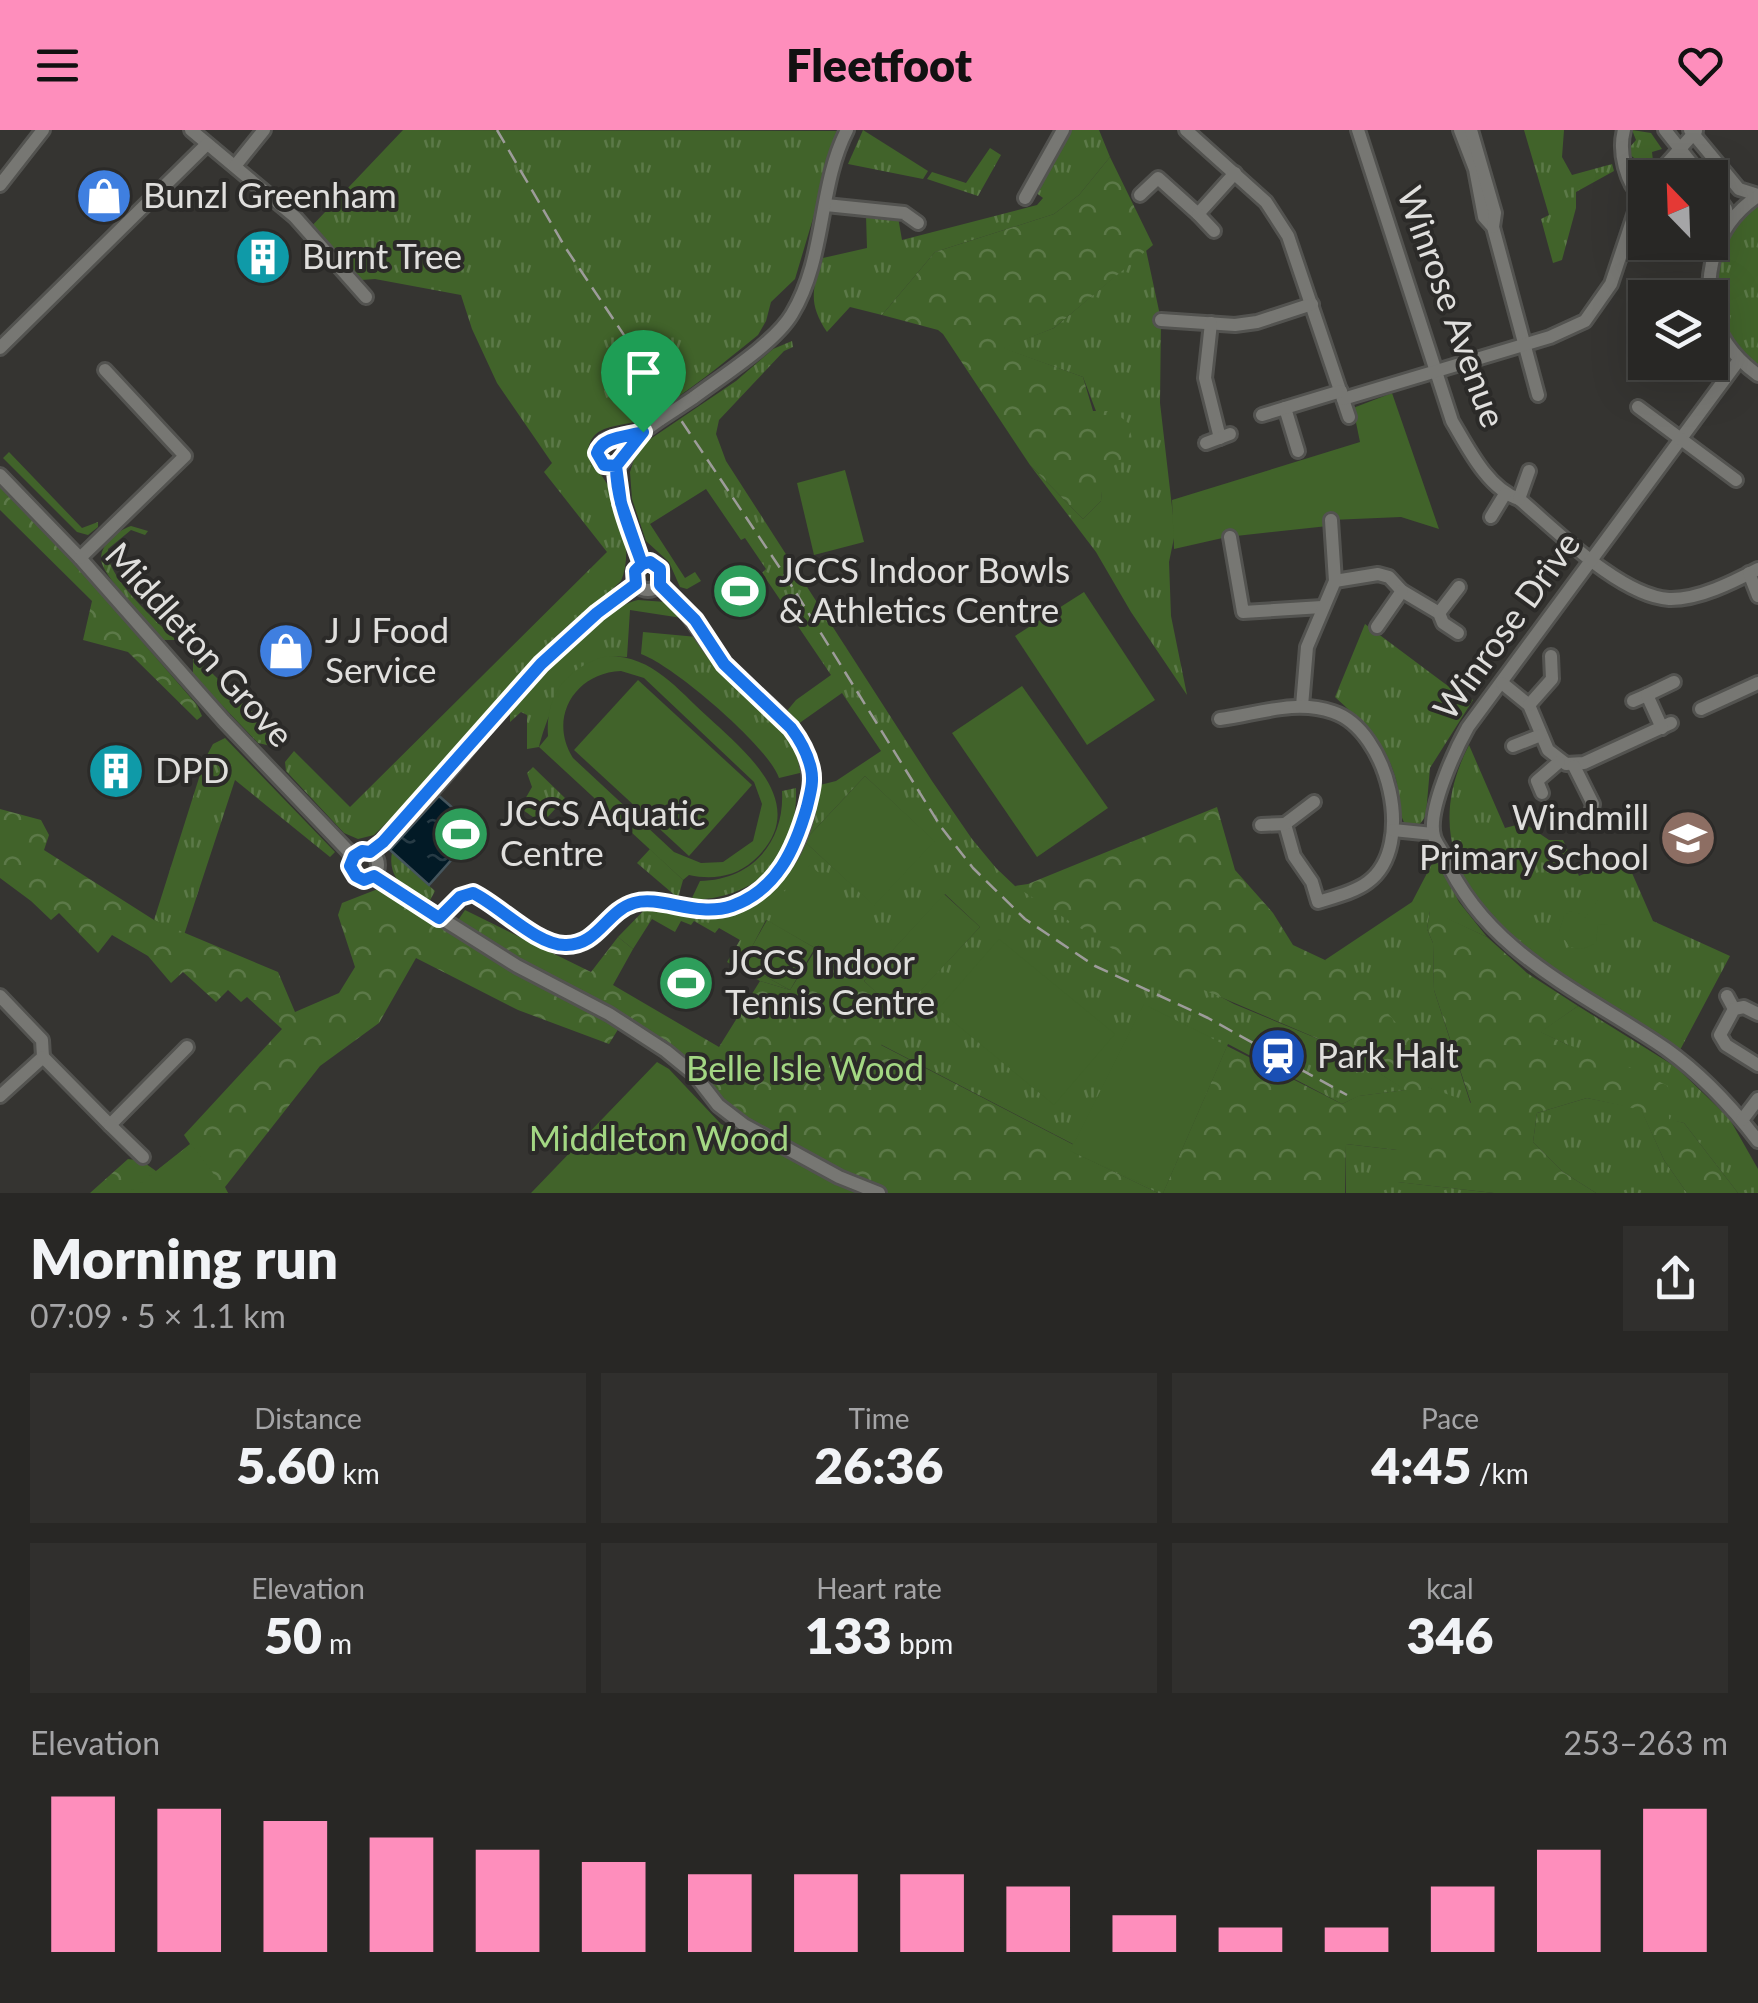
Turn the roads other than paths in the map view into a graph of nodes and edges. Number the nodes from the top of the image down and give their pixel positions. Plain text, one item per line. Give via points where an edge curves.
1 (43, 130) edge
2 (191, 130) edge
3 (264, 130) edge
4 (847, 130) edge
5 (1063, 130) edge
6 (1186, 130) edge
7 (1358, 130) edge
8 (1460, 130) edge
9 (1472, 130) edge
10 (1624, 130) edge
11 (1665, 130) edge
12 (1694, 131) edge
13 (208, 144) junction
14 (1680, 149) junction
15 (1670, 160) edge
16 (1689, 160) edge
17 (234, 166) junction
18 (1478, 168) junction
19 (1628, 172) edge
20 (1235, 173) junction
21 (0, 185) edge
22 (1140, 195) dead end
23 (1758, 196) edge
24 (1025, 198) dead end
25 (826, 205) junction
26 (1198, 214) junction
27 (918, 223) dead end
28 (1728, 223) edge
29 (1214, 231) dead end
30 (1628, 239) edge
31 (366, 297) dead end
32 (1312, 304) junction
33 (1161, 320) dead end
34 (1211, 323) junction
35 (1526, 344) junction
36 (1728, 344) edge
37 (0, 348) edge
38 (1739, 360) junction
39 (105, 370) dead end
40 (1434, 371) junction
41 (1758, 375) edge
42 (1342, 395) junction
43 (1538, 396) dead end
44 (1638, 407) dead end
45 (1285, 408) junction
46 (1262, 415) dead end
47 (1349, 418) dead end
48 (643, 432) junction
49 (1218, 438) dead end
50 (1680, 439) junction
51 (617, 440) junction
52 (1298, 450) dead end
53 (626, 454) junction
54 (616, 466) junction
55 (1529, 471) dead end
56 (0, 476) edge
57 (1736, 480) dead end
58 (1512, 497) junction
59 (1491, 517) dead end
60 (1331, 520) dead end
61 (1230, 537) dead end
62 (80, 558) junction
63 (1591, 559) junction
64 (642, 564) junction
65 (1753, 571) edge
66 (1335, 581) junction
67 (636, 584) junction
68 (660, 585) junction
69 (1459, 586) dead end
70 (1402, 591) junction
71 (1758, 596) edge
72 (1322, 608) junction
73 (1439, 613) junction
74 (1377, 627) dead end
75 (1458, 633) dead end
76 (1551, 656) dead end
77 (1502, 682) junction
78 (1674, 682) dead end
79 (1758, 683) edge
80 (1647, 695) junction
81 (1632, 702) dead end
82 (1529, 705) junction
83 (1302, 706) junction
84 (1701, 709) dead end
85 (1220, 719) dead end
86 (1541, 735) junction
87 (1513, 746) dead end
88 (1559, 762) junction
89 (1574, 766) junction
90 (1542, 793) dead end
91 (1314, 802) dead end
92 (1591, 814) dead end
93 (1286, 824) junction
94 (1261, 825) dead end
95 (1393, 830) junction
96 (1433, 834) junction
97 (370, 852) junction
98 (354, 856) junction
99 (374, 876) junction
100 (439, 918) junction
101 (0, 996) edge
102 (1758, 1014) edge
103 (187, 1047) dead end
104 (43, 1057) junction
105 (1758, 1065) edge
106 (0, 1096) edge
107 (1758, 1099) edge
108 (1742, 1120) junction
109 (110, 1125) junction
110 (1758, 1141) edge
111 (142, 1157) dead end
112 (879, 1193) edge

1 - 21 street
2 - 13 street
3 - 17 street
4 - 25 street
5 - 24 street
6 - 20 street
7 - 40 street, Winrose Avenue
8 - 18 street
9 - 18 street
10 - 19 street
11 - 14 street
12 - 14 street
12 - 23 street via 1739,189
13 - 17 street
13 - 37 street
14 - 15 street
14 - 16 street
17 - 31 street via 308,230
18 - 35 street via 1484,217 1493,228
20 - 26 street
20 - 32 street via 1266,202 1288,236
22 - 26 street via 1158,178
23 - 28 street
25 - 27 street via 904,213
25 - 48 street, bridge via 792,315 759,348
26 - 29 street
30 - 35 street via 1595,310 1572,329
32 - 34 street via 1256,322
32 - 42 street
33 - 34 street
34 - 49 street via 1205,378
35 - 40 street
35 - 43 street
36 - 38 street
38 - 41 street
38 - 50 street, Winrose Drive
39 - 62 street via 185,456
40 - 42 street
40 - 58 street, Winrose Avenue via 1474,457
42 - 45 street
42 - 47 street
44 - 50 street
45 - 46 street
45 - 52 street
48 - 51 street
48 - 53 street
50 - 57 street
50 - 63 street, Winrose Drive
51 - 53 street
51 - 54 street via 604,442 597,453 604,465
53 - 54 street
54 - 64 street
55 - 58 street
56 - 62 street, Middleton Grove
58 - 59 street
58 - 63 street, Winrose Avenue
60 - 66 street
61 - 72 street via 1243,619
62 - 98 street, Middleton Grove
63 - 65 street, Winrose Avenue via 1650,595 1672,599
63 - 77 street, Winrose Drive
64 - 67 street
64 - 68 street via 658,566
65 - 71 street
66 - 70 street via 1378,574
66 - 72 street
67 - 68 street via 648,590
67 - 97 street via 541,664
68 - 100 street via 695,620 724,664 800,739 812,788 780,873 732,906 693,910 632,903 591,940 566,946 473,893
69 - 73 street
70 - 73 street
70 - 74 street
72 - 83 street via 1307,647
73 - 75 street
76 - 82 street via 1552,679
77 - 82 street
77 - 96 street, Winrose Drive via 1455,749
78 - 80 street
79 - 84 street
80 - 81 street
80 - 89 street via 1667,725
82 - 86 street
83 - 85 street via 1261,703 1248,715
83 - 95 street via 1338,712 1365,736 1387,778
86 - 87 street
86 - 88 street
88 - 89 street
88 - 90 street via 1536,781
89 - 92 street via 1593,804
91 - 93 street
93 - 94 street
93 - 95 street via 1320,907 1369,882
95 - 96 street
96 - 108 street via 1466,898 1506,943 1672,1054
97 - 98 street
97 - 99 street via 378,862
98 - 99 street, Middleton Grove via 356,876
99 - 100 street, Middleton Grove
100 - 112 street, Middleton Grove via 666,1051 744,1125
101 - 104 street via 42,1040
102 - 105 street via 1731,1002 1720,1035
103 - 109 street
104 - 106 street
104 - 109 street
107 - 108 street
108 - 110 street
109 - 111 street

